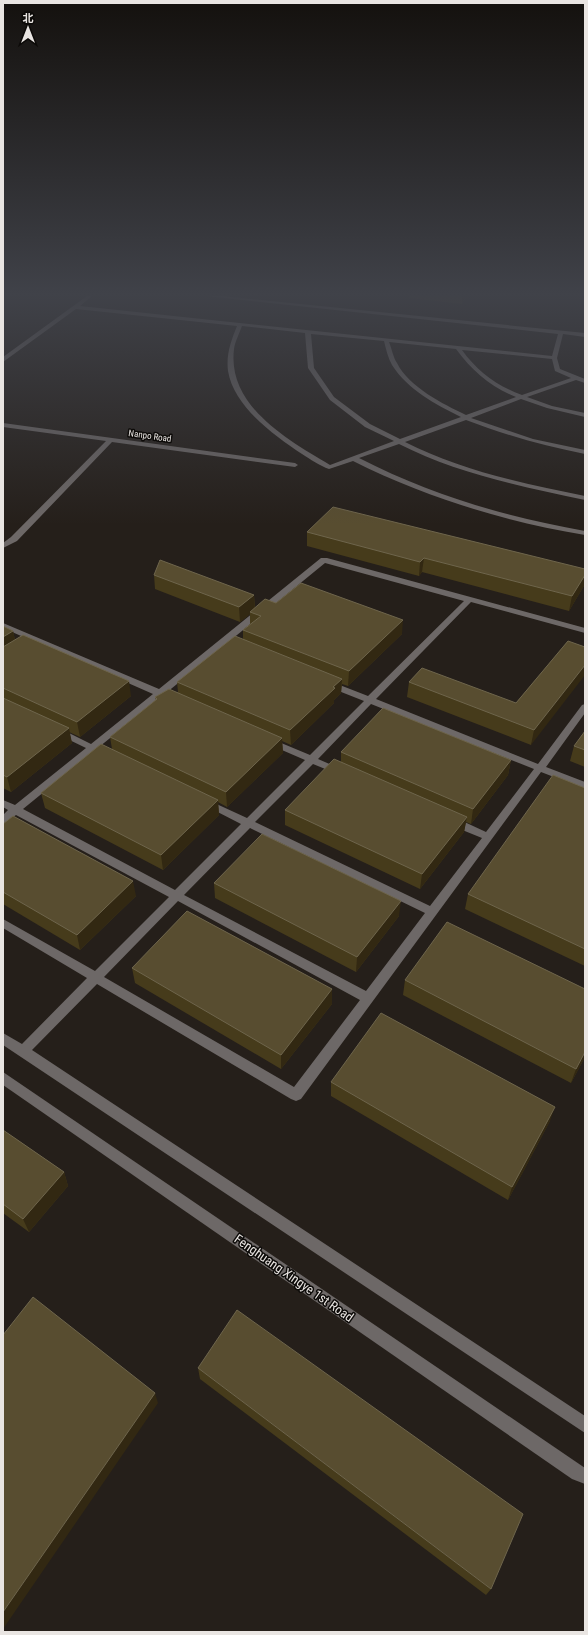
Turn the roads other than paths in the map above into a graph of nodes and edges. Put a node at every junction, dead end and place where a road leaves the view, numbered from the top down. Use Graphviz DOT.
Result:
graph roads {
  1 [pos="231,372"];
  2 [pos="314,372"];
  3 [pos="399,372"];
  4 [pos="477,372"];
  5 [pos="562,372"];
  6 [pos="575,378"];
  7 [pos="585,381"];
  8 [pos="522,397"];
  9 [pos="585,415"];
  10 [pos="466,417"];
  11 [pos="3,425"];
  12 [pos="110,440"];
  13 [pos="398,442"];
  14 [pos="585,452"];
  15 [pos="353,458"];
  16 [pos="295,465"];
  17 [pos="585,498"];
  18 [pos="585,534"];
  19 [pos="3,546"];
  20 [pos="470,599"];
  21 [pos="3,625"];
  22 [pos="585,631"];
  23 [pos="319,680"];
  24 [pos="159,693"];
  25 [pos="174,699"];
  26 [pos="370,700"];
  27 [pos="585,707"];
  28 [pos="51,728"];
  29 [pos="261,737"];
  30 [pos="92,748"];
  31 [pos="106,754"];
  32 [pos="312,760"];
  33 [pos="540,768"];
  34 [pos="347,775"];
  35 [pos="585,786"];
  36 [pos="199,799"];
  37 [pos="3,803"];
  38 [pos="15,810"];
  39 [pos="446,818"];
  40 [pos="3,820"];
  41 [pos="249,823"];
  42 [pos="488,837"];
  43 [pos="176,896"];
  44 [pos="432,912"];
  45 [pos="3,923"];
  46 [pos="96,977"];
  47 [pos="368,998"];
  48 [pos="3,1038"];
  49 [pos="23,1051"];
  50 [pos="3,1078"];
  51 [pos="585,1425"];
  52 [pos="585,1476"];
  1 -- 15 [label="street"];
  2 -- 13 [label="street"];
  3 -- 10 [label="street"];
  4 -- 8 [label="street"];
  5 -- 6 [label="street"];
  6 -- 7 [label="street"];
  6 -- 8 [label="street"];
  8 -- 9 [label="street"];
  8 -- 10 [label="street"];
  10 -- 13 [label="street"];
  10 -- 14 [label="street"];
  11 -- 12 [label="street, Nanpo Road"];
  12 -- 16 [label="street, Nanpo Road"];
  12 -- 19 [label="street"];
  13 -- 15 [label="street"];
  13 -- 17 [label="street"];
  15 -- 18 [label="street"];
  20 -- 22 [label="street"];
  20 -- 24 [label="street"];
  20 -- 26 [label="street"];
  21 -- 24 [label="street"];
  23 -- 26 [label="street"];
  24 -- 25 [label="street"];
  24 -- 30 [label="street"];
  26 -- 32 [label="street"];
  26 -- 33 [label="street"];
  27 -- 33 [label="street"];
  28 -- 30 [label="street"];
  29 -- 32 [label="street"];
  30 -- 31 [label="street"];
  30 -- 38 [label="street"];
  32 -- 34 [label="street"];
  32 -- 41 [label="street"];
  33 -- 35 [label="street"];
  33 -- 42 [label="street"];
  36 -- 41 [label="street"];
  37 -- 38 [label="street"];
  38 -- 40 [label="street"];
  38 -- 43 [label="street"];
  39 -- 42 [label="street"];
  41 -- 43 [label="street"];
  41 -- 44 [label="street"];
  42 -- 44 [label="street"];
  43 -- 46 [label="street"];
  43 -- 47 [label="street"];
  44 -- 47 [label="street"];
  45 -- 46 [label="street"];
  46 -- 47 [label="street"];
  46 -- 49 [label="street"];
  48 -- 49 [label="street"];
  49 -- 51 [label="street"];
  50 -- 52 [label="street, Fenghuang Xingye 1st Road"];
}
